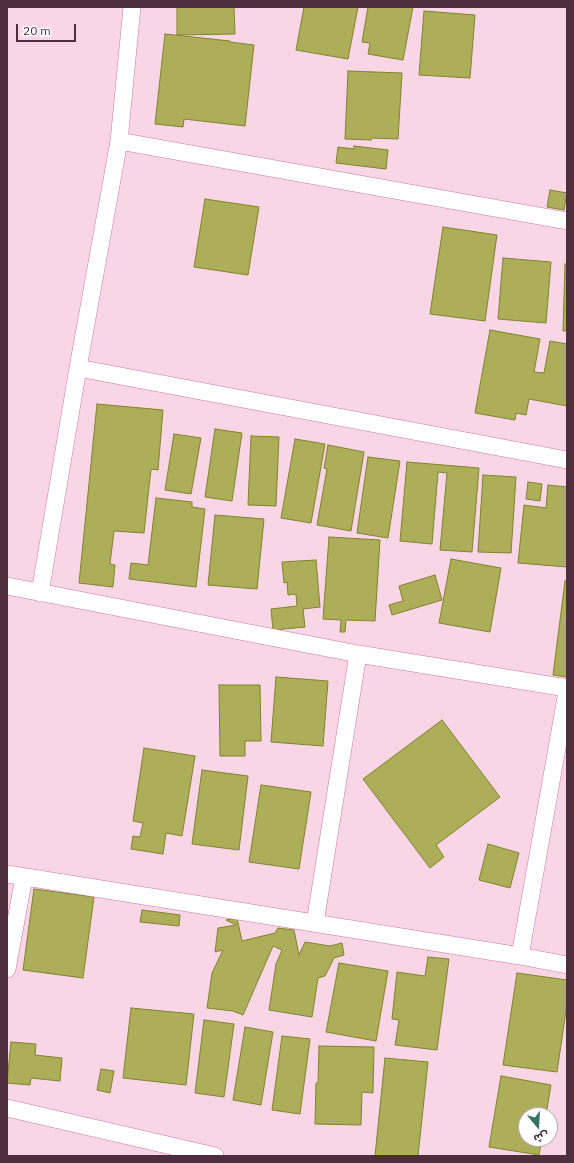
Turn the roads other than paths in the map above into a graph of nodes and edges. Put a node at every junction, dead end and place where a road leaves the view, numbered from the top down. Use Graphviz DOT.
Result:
graph roads {
  1 [pos="132,7"];
  2 [pos="120,142"];
  3 [pos="567,221"];
  4 [pos="78,368"];
  5 [pos="567,460"];
  6 [pos="7,586"];
  7 [pos="40,593"];
  8 [pos="358,654"];
  9 [pos="567,688"];
  10 [pos="567,692"];
  11 [pos="15,876"];
  12 [pos="315,923"];
  13 [pos="520,956"];
  14 [pos="567,965"];
  15 [pos="7,970"];
  16 [pos="7,1108"];
  17 [pos="215,1156"];
  1 -- 2 [label="street"];
  2 -- 3 [label="street"];
  2 -- 4 [label="street"];
  4 -- 5 [label="street"];
  4 -- 7 [label="street"];
  6 -- 7 [label="street"];
  7 -- 8 [label="street"];
  8 -- 9 [label="street"];
  8 -- 12 [label="street"];
  10 -- 13 [label="street"];
  11 -- 12 [label="street"];
  11 -- 15 [label="street"];
  12 -- 13 [label="street"];
  13 -- 14 [label="street"];
  16 -- 17 [label="street"];
}
